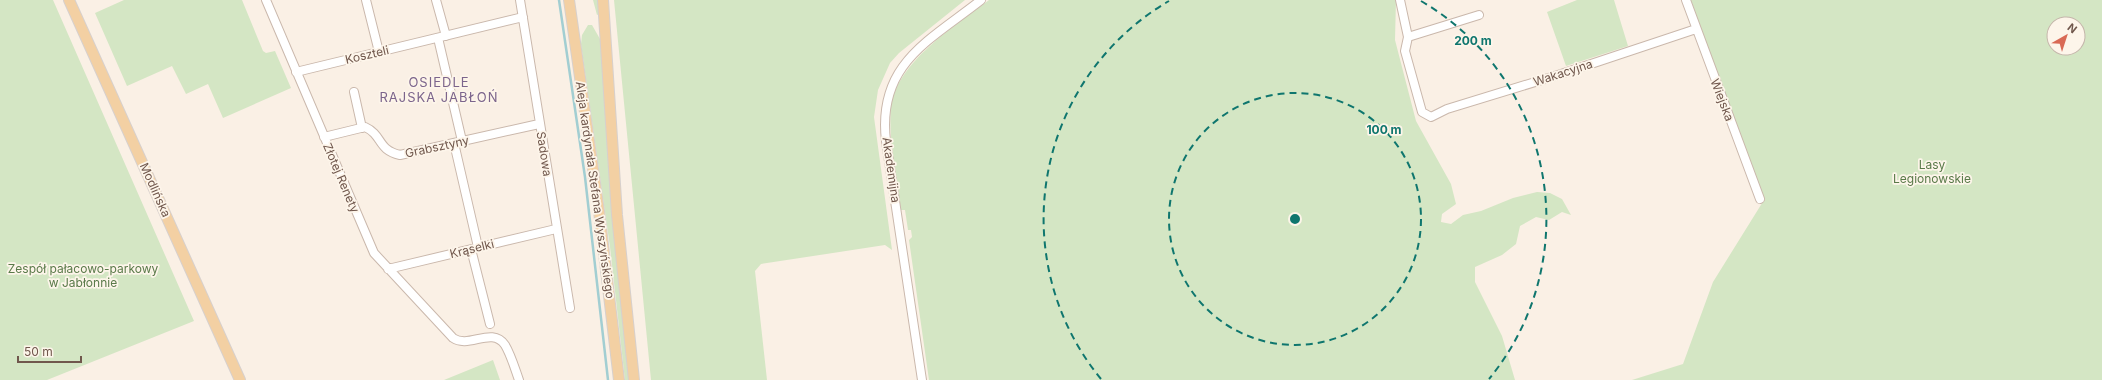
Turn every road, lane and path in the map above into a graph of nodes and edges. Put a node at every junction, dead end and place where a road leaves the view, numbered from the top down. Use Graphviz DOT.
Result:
graph roads {
  1 [pos="69,0"];
  2 [pos="266,0"];
  3 [pos="366,0"];
  4 [pos="436,0"];
  5 [pos="520,0"];
  6 [pos="569,0"];
  7 [pos="603,0"];
  8 [pos="981,0"];
  9 [pos="1400,0"];
  10 [pos="1686,0"];
  11 [pos="1479,15"];
  12 [pos="523,17"];
  13 [pos="1696,29"];
  14 [pos="442,37"];
  15 [pos="1408,37"];
  16 [pos="379,52"];
  17 [pos="296,72"];
  18 [pos="354,92"];
  19 [pos="539,124"];
  20 [pos="362,128"];
  21 [pos="324,137"];
  22 [pos="458,142"];
  23 [pos="1760,199"];
  24 [pos="556,229"];
  25 [pos="475,248"];
  26 [pos="388,269"];
  27 [pos="570,308"];
  28 [pos="490,324"];
  29 [pos="240,380"];
  30 [pos="519,380"];
  31 [pos="618,380"];
  32 [pos="634,380"];
  33 [pos="922,380"];
  1 -- 29 [label="main road, Modlińska"];
  2 -- 17 [label="street, Złotej Renety"];
  3 -- 16 [label="street"];
  4 -- 14 [label="street"];
  5 -- 12 [label="street, Sadowa"];
  6 -- 31 [label="main road, Aleja kardynała Stefana Wyszyńskiego"];
  7 -- 32 [label="main road, Aleja kardynała Stefana Wyszyńskiego"];
  8 -- 33 [label="street, Akademijna"];
  9 -- 15 [label="street"];
  10 -- 13 [label="street, Wiejska"];
  11 -- 15 [label="street"];
  12 -- 14 [label="street, Koszteli"];
  12 -- 19 [label="street, Sadowa"];
  13 -- 15 [label="street, Wakacyjna"];
  13 -- 23 [label="street, Wiejska"];
  14 -- 16 [label="street, Koszteli"];
  14 -- 22 [label="street"];
  16 -- 17 [label="street, Koszteli"];
  17 -- 21 [label="street, Złotej Renety"];
  18 -- 20 [label="street"];
  19 -- 22 [label="street, Grabsztyny"];
  19 -- 24 [label="street, Sadowa"];
  20 -- 21 [label="street"];
  20 -- 22 [label="street, Grabsztyny"];
  21 -- 26 [label="street, Złotej Renety"];
  22 -- 25 [label="street"];
  24 -- 25 [label="street, Krąselki"];
  24 -- 27 [label="street, Sadowa"];
  25 -- 26 [label="street, Krąselki"];
  25 -- 28 [label="street"];
  26 -- 30 [label="street, Złotej Renety"];
}
